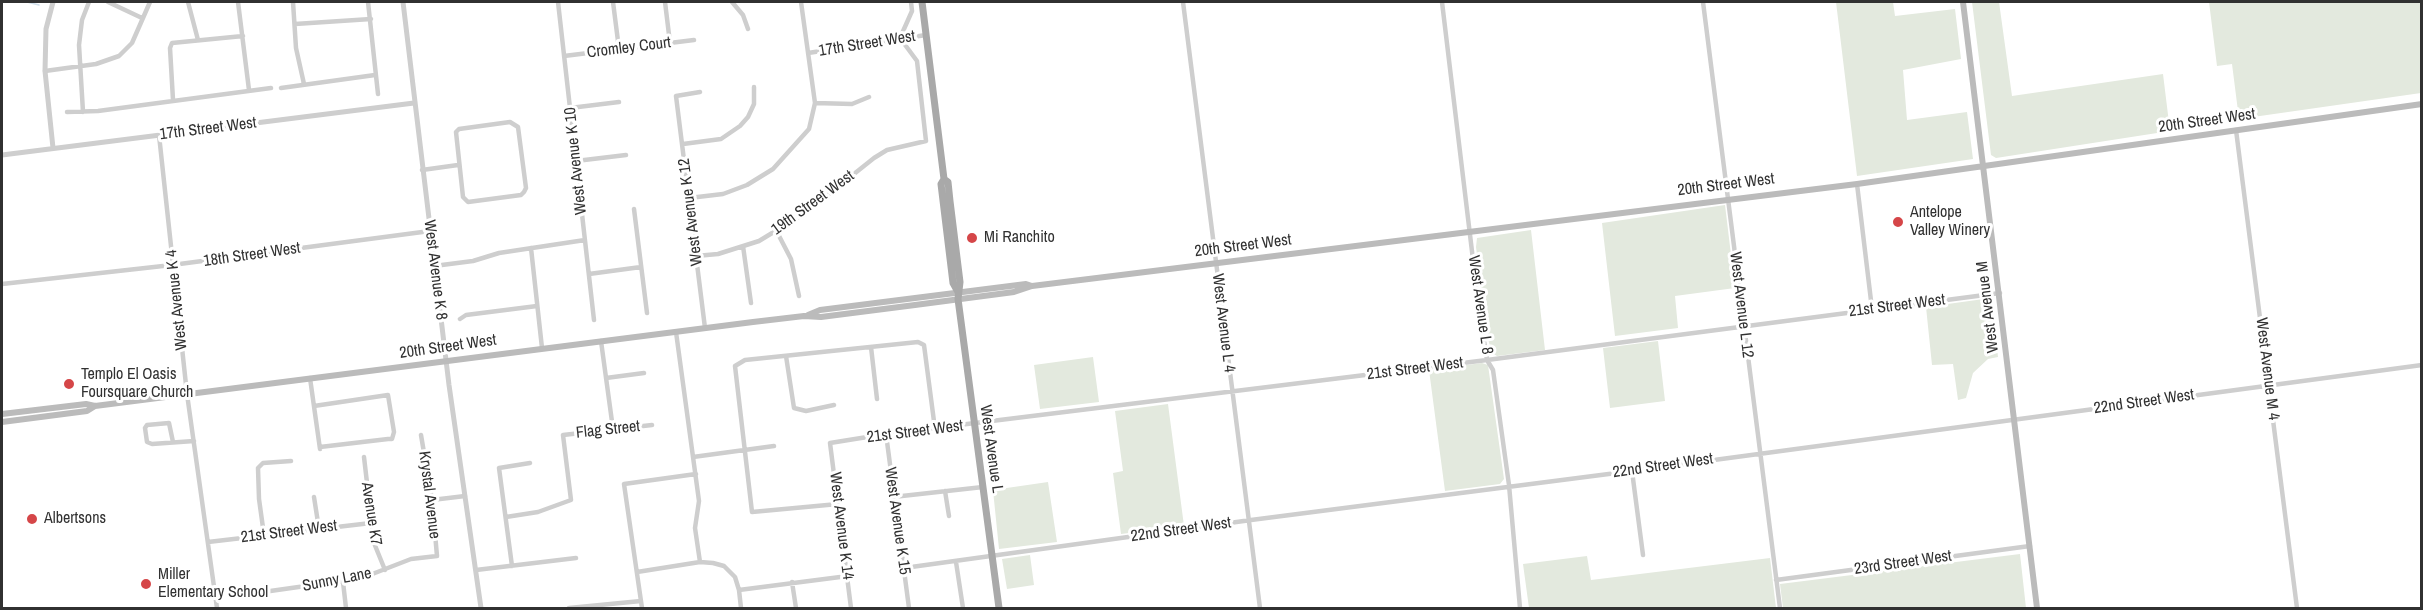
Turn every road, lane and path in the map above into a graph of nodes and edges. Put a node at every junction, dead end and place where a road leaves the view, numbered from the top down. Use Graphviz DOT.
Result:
graph roads {
  1 [pos="53,2"];
  2 [pos="89,2"];
  3 [pos="108,2"];
  4 [pos="150,2"];
  5 [pos="188,2"];
  6 [pos="238,2"];
  7 [pos="293,2"];
  8 [pos="368,2"];
  9 [pos="403,2"];
  10 [pos="558,2"];
  11 [pos="614,2"];
  12 [pos="665,2"];
  13 [pos="732,2"];
  14 [pos="801,2"];
  15 [pos="911,2"];
  16 [pos="922,2"];
  17 [pos="1183,2"];
  18 [pos="1442,2"];
  19 [pos="1703,2"];
  20 [pos="1964,2"];
  21 [pos="142,18"];
  22 [pos="371,19"];
  23 [pos="295,24"];
  24 [pos="748,29"];
  25 [pos="926,35"];
  26 [pos="243,36"];
  27 [pos="900,39"];
  28 [pos="198,40"];
  29 [pos="694,40"];
  30 [pos="670,43"];
  31 [pos="619,49"];
  32 [pos="808,53"];
  33 [pos="564,56"];
  34 [pos="79,67"];
  35 [pos="45,71"];
  36 [pos="375,75"];
  37 [pos="304,84"];
  38 [pos="754,87"];
  39 [pos="271,88"];
  40 [pos="280,88"];
  41 [pos="249,90"];
  42 [pos="700,92"];
  43 [pos="378,94"];
  44 [pos="868,97"];
  45 [pos="173,100"];
  46 [pos="619,102"];
  47 [pos="414,103"];
  48 [pos="815,103"];
  49 [pos="2421,104"];
  50 [pos="570,108"];
  51 [pos="67,112"];
  52 [pos="83,112"];
  53 [pos="2236,130"];
  54 [pos="159,135"];
  55 [pos="683,144"];
  56 [pos="53,148"];
  57 [pos="2,155"];
  58 [pos="626,155"];
  59 [pos="576,161"];
  60 [pos="458,165"];
  61 [pos="1984,166"];
  62 [pos="422,170"];
  63 [pos="1857,183"];
  64 [pos="689,198"];
  65 [pos="1727,199"];
  66 [pos="634,209"];
  67 [pos="430,231"];
  68 [pos="1470,231"];
  69 [pos="777,232"];
  70 [pos="585,240"];
  71 [pos="743,246"];
  72 [pos="531,248"];
  73 [pos="696,256"];
  74 [pos="1215,263"];
  75 [pos="172,265"];
  76 [pos="434,266"];
  77 [pos="641,267"];
  78 [pos="589,274"];
  79 [pos="2,284"];
  80 [pos="2000,293"];
  81 [pos="799,296"];
  82 [pos="958,296"];
  83 [pos="751,303"];
  84 [pos="537,306"];
  85 [pos="1872,309"];
  86 [pos="647,314"];
  87 [pos="460,319"];
  88 [pos="594,320"];
  89 [pos="1743,326"];
  90 [pos="705,328"];
  91 [pos="676,332"];
  92 [pos="601,342"];
  93 [pos="871,347"];
  94 [pos="542,348"];
  95 [pos="786,356"];
  96 [pos="1487,360"];
  97 [pos="446,361"];
  98 [pos="2421,365"];
  99 [pos="644,373"];
  100 [pos="310,378"];
  101 [pos="606,378"];
  102 [pos="2269,386"];
  103 [pos="1232,391"];
  104 [pos="187,394"];
  105 [pos="877,399"];
  106 [pos="93,405"];
  107 [pos="314,405"];
  108 [pos="834,405"];
  109 [pos="47,408"];
  110 [pos="10,412"];
  111 [pos="2,414"];
  112 [pos="18,419"];
  113 [pos="2015,420"];
  114 [pos="2,422"];
  115 [pos="975,424"];
  116 [pos="652,425"];
  117 [pos="613,429"];
  118 [pos="935,429"];
  119 [pos="886,434"];
  120 [pos="421,435"];
  121 [pos="194,441"];
  122 [pos="173,442"];
  123 [pos="830,443"];
  124 [pos="774,446"];
  125 [pos="744,450"];
  126 [pos="1759,453"];
  127 [pos="363,457"];
  128 [pos="693,457"];
  129 [pos="291,461"];
  130 [pos="530,463"];
  131 [pos="1632,471"];
  132 [pos="696,474"];
  133 [pos="1509,485"];
  134 [pos="983,487"];
  135 [pos="945,491"];
  136 [pos="314,496"];
  137 [pos="465,496"];
  138 [pos="893,497"];
  139 [pos="432,500"];
  140 [pos="838,504"];
  141 [pos="949,516"];
  142 [pos="506,517"];
  143 [pos="1251,520"];
  144 [pos="371,523"];
  145 [pos="319,529"];
  146 [pos="264,535"];
  147 [pos="208,542"];
  148 [pos="2030,546"];
  149 [pos="1643,555"];
  150 [pos="437,556"];
  151 [pos="992,557"];
  152 [pos="576,558"];
  153 [pos="700,562"];
  154 [pos="956,562"];
  155 [pos="512,566"];
  156 [pos="904,568"];
  157 [pos="385,570"];
  158 [pos="476,570"];
  159 [pos="638,572"];
  160 [pos="848,576"];
  161 [pos="1776,580"];
  162 [pos="343,582"];
  163 [pos="792,582"];
  164 [pos="739,590"];
  165 [pos="235,596"];
  166 [pos="640,601"];
  167 [pos="588,607"];
  168 [pos="216,609"];
  169 [pos="346,609"];
  170 [pos="481,609"];
  171 [pos="569,609"];
  172 [pos="642,609"];
  173 [pos="741,609"];
  174 [pos="796,609"];
  175 [pos="851,609"];
  176 [pos="909,609"];
  177 [pos="963,609"];
  178 [pos="999,609"];
  179 [pos="1260,609"];
  180 [pos="1520,609"];
  181 [pos="1780,609"];
  182 [pos="2037,609"];
  183 [pos="2297,609"];
  1 -- 35 [label="street"];
  2 -- 34 [label="street"];
  3 -- 21 [label="street"];
  4 -- 21 [label="street"];
  5 -- 28 [label="street"];
  6 -- 26 [label="street"];
  7 -- 23 [label="street"];
  8 -- 22 [label="street"];
  9 -- 47 [label="street, West Avenue K 8"];
  10 -- 33 [label="street, West Avenue K 10"];
  11 -- 31 [label="street"];
  12 -- 30 [label="street"];
  13 -- 24 [label="street"];
  14 -- 32 [label="street"];
  15 -- 27 [label="street"];
  16 -- 25 [label="main road, West Avenue L"];
  17 -- 74 [label="street, West Avenue L 4"];
  18 -- 68 [label="street, West Avenue L 8"];
  19 -- 65 [label="street, West Avenue L 12"];
  20 -- 61 [label="main road, West Avenue M"];
  21 -- 34 [label="street"];
  22 -- 23 [label="street"];
  22 -- 36 [label="street"];
  23 -- 37 [label="street"];
  25 -- 27 [label="street, 17th Street West"];
  25 -- 82 [label="main road, West Avenue L"];
  26 -- 28 [label="street"];
  26 -- 41 [label="street"];
  27 -- 32 [label="street, 17th Street West"];
  27 -- 69 [label="street, 19th Street West"];
  28 -- 45 [label="street"];
  29 -- 30 [label="street, Cromley Court"];
  30 -- 31 [label="street, Cromley Court"];
  31 -- 33 [label="street, Cromley Court"];
  32 -- 48 [label="street"];
  33 -- 50 [label="street, West Avenue K 10"];
  34 -- 35 [label="street"];
  34 -- 52 [label="street"];
  35 -- 56 [label="street"];
  36 -- 37 [label="street"];
  36 -- 43 [label="street"];
  37 -- 40 [label="street"];
  38 -- 55 [label="street"];
  39 -- 41 [label="street"];
  41 -- 45 [label="street"];
  42 -- 55 [label="street, West Avenue K 12"];
  44 -- 48 [label="street"];
  45 -- 52 [label="street"];
  46 -- 50 [label="street"];
  47 -- 54 [label="street, 17th Street West"];
  47 -- 62 [label="street, West Avenue K 8"];
  48 -- 64 [label="street"];
  49 -- 53 [label="main road, 20th Street West"];
  50 -- 59 [label="street, West Avenue K 10"];
  51 -- 52 [label="street"];
  53 -- 61 [label="main road, 20th Street West"];
  53 -- 102 [label="street, West Avenue M 4"];
  54 -- 56 [label="street, 17th Street West"];
  54 -- 75 [label="street, West Avenue K 4"];
  55 -- 64 [label="street, West Avenue K 12"];
  56 -- 57 [label="street, 17th Street West"];
  58 -- 59 [label="street"];
  59 -- 70 [label="street, West Avenue K 10"];
  60 -- 60 [label="street"];
  60 -- 62 [label="street"];
  61 -- 63 [label="main road, 20th Street West"];
  61 -- 80 [label="main road, West Avenue M"];
  62 -- 67 [label="street, West Avenue K 8"];
  63 -- 65 [label="main road, 20th Street West"];
  63 -- 85 [label="street"];
  64 -- 73 [label="street, West Avenue K 12"];
  65 -- 68 [label="main road, 20th Street West"];
  65 -- 89 [label="street, West Avenue L 12"];
  66 -- 77 [label="street"];
  67 -- 75 [label="street, 18th Street West"];
  67 -- 76 [label="street, West Avenue K 8"];
  68 -- 74 [label="main road, 20th Street West"];
  68 -- 96 [label="street, West Avenue L 8"];
  69 -- 71 [label="street, 19th Street West"];
  69 -- 81 [label="street"];
  70 -- 72 [label="street"];
  70 -- 78 [label="street, West Avenue K 10"];
  71 -- 73 [label="street, 19th Street West"];
  71 -- 83 [label="street"];
  72 -- 76 [label="street"];
  72 -- 84 [label="street"];
  73 -- 90 [label="street, West Avenue K 12"];
  74 -- 82 [label="main road, 20th Street West"];
  74 -- 103 [label="street, West Avenue L 4"];
  75 -- 79 [label="street, 18th Street West"];
  75 -- 104 [label="street, West Avenue K 4"];
  76 -- 97 [label="street, West Avenue K 8"];
  77 -- 78 [label="street"];
  77 -- 86 [label="street"];
  78 -- 88 [label="street, West Avenue K 10"];
  80 -- 85 [label="street, 21st Street West"];
  80 -- 113 [label="main road, West Avenue M"];
  82 -- 90 [label="main road, 20th Street West"];
  82 -- 115 [label="main road, West Avenue L"];
  84 -- 87 [label="street"];
  84 -- 94 [label="street"];
  85 -- 89 [label="street, 21st Street West"];
  89 -- 96 [label="street, 21st Street West"];
  89 -- 126 [label="street, West Avenue L 12"];
  90 -- 91 [label="main road, 20th Street West"];
  91 -- 92 [label="main road, 20th Street West"];
  91 -- 128 [label="street"];
  92 -- 94 [label="main road, 20th Street West"];
  92 -- 101 [label="street"];
  93 -- 95 [label="street"];
  93 -- 105 [label="street"];
  93 -- 118 [label="street"];
  94 -- 97 [label="main road, 20th Street West"];
  95 -- 108 [label="street"];
  95 -- 125 [label="street"];
  96 -- 103 [label="street, 21st Street West"];
  96 -- 133 [label="street, West Avenue L 8"];
  97 -- 100 [label="main road, 20th Street West"];
  97 -- 137 [label="street, West Avenue K 8"];
  98 -- 102 [label="street, 22nd Street West"];
  99 -- 101 [label="street"];
  100 -- 104 [label="main road, 20th Street West"];
  100 -- 107 [label="street"];
  101 -- 117 [label="street"];
  102 -- 113 [label="street, 22nd Street West"];
  102 -- 183 [label="street, West Avenue M 4"];
  103 -- 115 [label="street, 21st Street West"];
  103 -- 143 [label="street, West Avenue L 4"];
  104 -- 106 [label="main road, 20th Street West"];
  104 -- 121 [label="street, West Avenue K 4"];
  106 -- 109 [label="main road, 20th Street West"];
  106 -- 112 [label="main road, 20th Street West"];
  107 -- 107 [label="street"];
  109 -- 110 [label="main road, 20th Street West"];
  109 -- 112 [label="main road"];
  110 -- 111 [label="main road, 20th Street West"];
  110 -- 112 [label="main road"];
  112 -- 114 [label="main road, 20th Street West"];
  113 -- 126 [label="street, 22nd Street West"];
  113 -- 148 [label="main road, West Avenue M"];
  115 -- 118 [label="street, 21st Street West"];
  115 -- 134 [label="main road, West Avenue L"];
  116 -- 117 [label="street, Flag Street"];
  117 -- 142 [label="street, Flag Street"];
  118 -- 119 [label="street, 21st Street West"];
  119 -- 123 [label="street, 21st Street West"];
  119 -- 138 [label="street, West Avenue K 15"];
  120 -- 139 [label="street, Krystal Avenue"];
  121 -- 122 [label="street"];
  121 -- 147 [label="street, West Avenue K 4"];
  122 -- 122 [label="street"];
  123 -- 140 [label="street, West Avenue K 14"];
  124 -- 125 [label="street"];
  125 -- 128 [label="street"];
  125 -- 140 [label="street"];
  126 -- 131 [label="street, 22nd Street West"];
  126 -- 161 [label="street, West Avenue L 12"];
  127 -- 144 [label="street, Avenue K7"];
  128 -- 132 [label="street"];
  129 -- 146 [label="street"];
  130 -- 142 [label="street"];
  131 -- 133 [label="street, 22nd Street West"];
  131 -- 149 [label="street"];
  132 -- 153 [label="street"];
  132 -- 159 [label="street"];
  133 -- 143 [label="street, 22nd Street West"];
  133 -- 180 [label="street, West Avenue L 8"];
  134 -- 135 [label="street"];
  134 -- 151 [label="main road, West Avenue L"];
  135 -- 138 [label="street"];
  135 -- 141 [label="street"];
  136 -- 145 [label="street"];
  137 -- 139 [label="street"];
  137 -- 158 [label="street, West Avenue K 8"];
  138 -- 156 [label="street, West Avenue K 15"];
  139 -- 150 [label="street, Krystal Avenue"];
  140 -- 160 [label="street, West Avenue K 14"];
  142 -- 155 [label="street"];
  143 -- 151 [label="street, 22nd Street West"];
  143 -- 179 [label="street, West Avenue L 4"];
  144 -- 145 [label="street, 21st Street West"];
  144 -- 157 [label="street, Avenue K7"];
  145 -- 146 [label="street, 21st Street West"];
  146 -- 147 [label="street, 21st Street West"];
  147 -- 168 [label="street, West Avenue K 4"];
  148 -- 161 [label="street, 23rd Street West"];
  148 -- 182 [label="main road, West Avenue M"];
  150 -- 157 [label="street, Sunny Lane"];
  151 -- 154 [label="street, 22nd Street West"];
  151 -- 178 [label="main road, West Avenue L"];
  152 -- 155 [label="street"];
  153 -- 159 [label="street"];
  153 -- 164 [label="street"];
  154 -- 156 [label="street, 22nd Street West"];
  154 -- 177 [label="street"];
  155 -- 158 [label="street"];
  156 -- 176 [label="street, West Avenue K 15"];
  157 -- 162 [label="street, Sunny Lane"];
  158 -- 170 [label="street, West Avenue K 8"];
  159 -- 166 [label="street"];
  160 -- 163 [label="street"];
  160 -- 175 [label="street, West Avenue K 14"];
  161 -- 181 [label="street, West Avenue L 12"];
  162 -- 165 [label="street, Sunny Lane"];
  162 -- 169 [label="street"];
  163 -- 164 [label="street"];
  163 -- 174 [label="street"];
  164 -- 173 [label="street"];
  166 -- 167 [label="street"];
  166 -- 172 [label="street"];
  167 -- 171 [label="street"];
}
